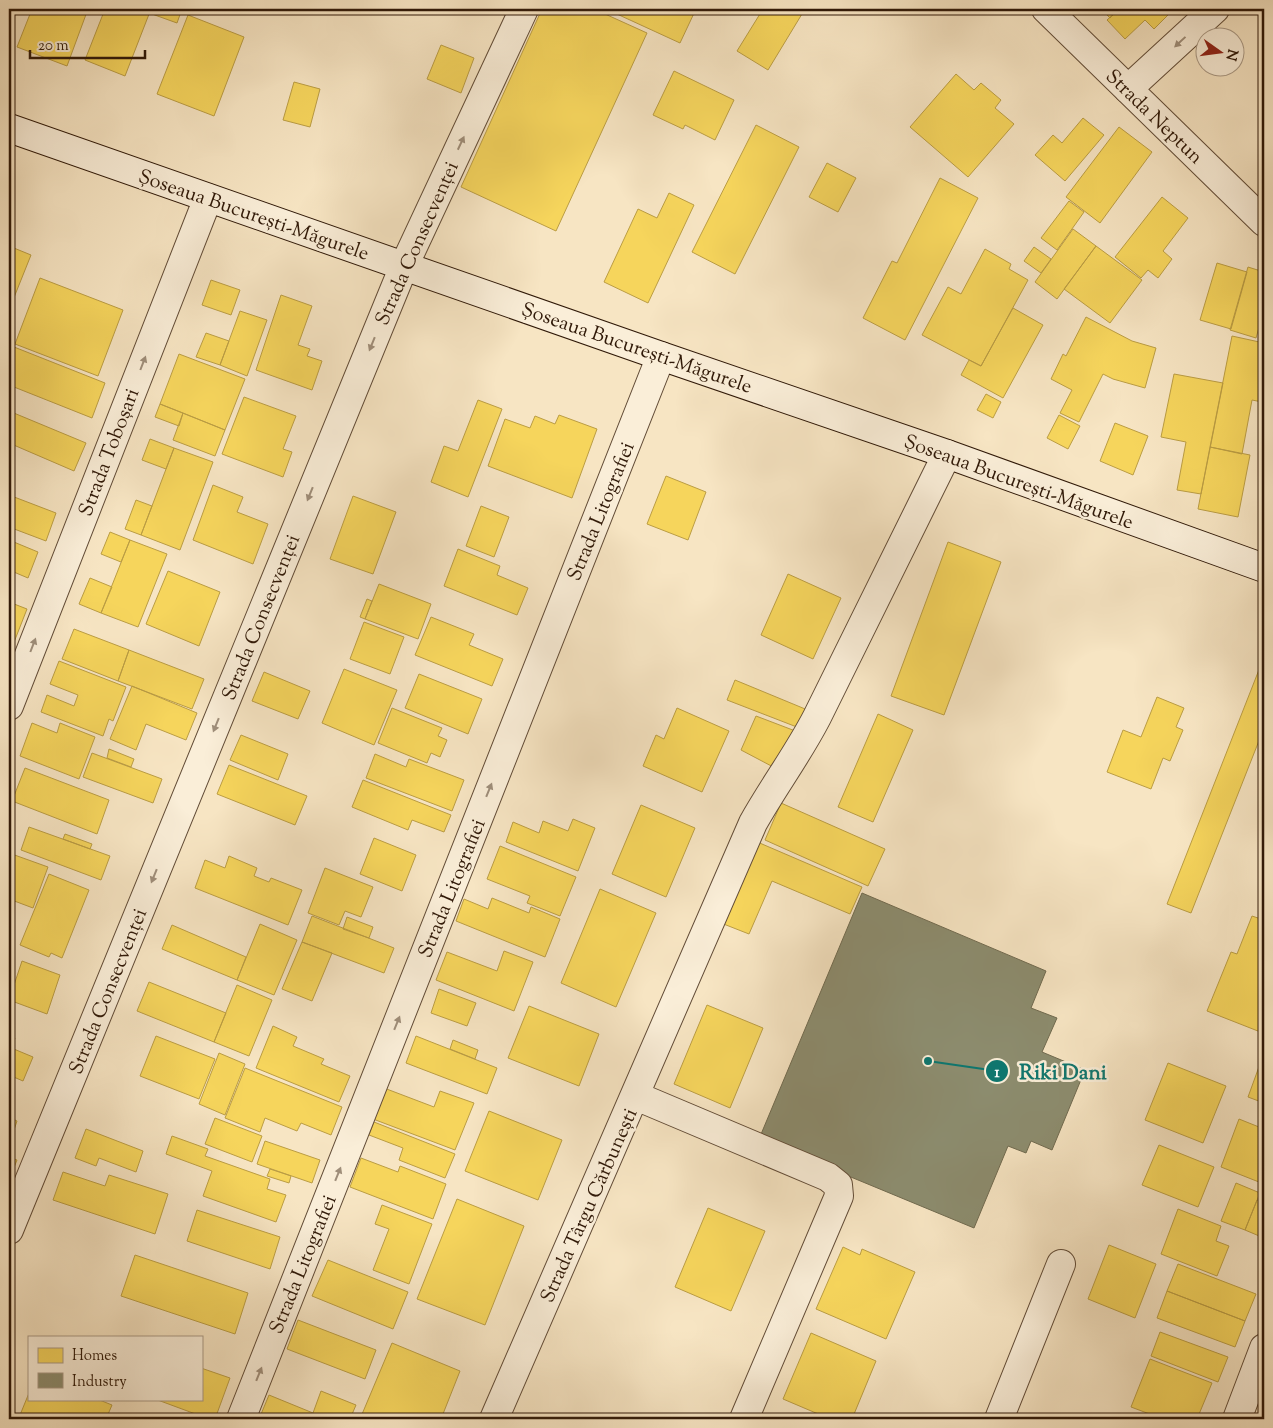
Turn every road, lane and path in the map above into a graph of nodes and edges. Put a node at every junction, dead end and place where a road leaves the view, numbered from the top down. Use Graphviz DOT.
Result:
graph roads {
  1 [pos="524,9"];
  2 [pos="1046,9"];
  3 [pos="1215,9"];
  4 [pos="1128,89"];
  5 [pos="9,128"];
  6 [pos="208,198"];
  7 [pos="1264,222"];
  8 [pos="404,266"];
  9 [pos="661,356"];
  10 [pos="946,454"];
  11 [pos="1264,568"];
  12 [pos="9,706"];
  13 [pos="636,1096"];
  14 [pos="9,1230"];
  15 [pos="1061,1264"];
  16 [pos="1264,1348"];
  17 [pos="241,1419"];
  18 [pos="494,1419"];
  19 [pos="744,1419"];
  20 [pos="1000,1419"];
  21 [pos="1237,1419"];
  8 -- 1 [label="street, Strada Consecvenței, one-way"];
  2 -- 4 [label="street, Strada Neptun"];
  3 -- 4 [label="street, one-way"];
  4 -- 7 [label="street, Strada Neptun"];
  5 -- 6 [label="street, Șoseaua București-Măgurele"];
  6 -- 8 [label="street, Șoseaua București-Măgurele"];
  12 -- 6 [label="street, Strada Toboșari, one-way"];
  8 -- 9 [label="street, Șoseaua București-Măgurele"];
  8 -- 14 [label="street, Strada Consecvenței, one-way"];
  9 -- 10 [label="street, Șoseaua București-Măgurele"];
  17 -- 9 [label="street, Strada Litografiei, one-way"];
  10 -- 11 [label="street, Șoseaua București-Măgurele"];
  10 -- 13 [label="street"];
  13 -- 18 [label="street, Strada Târgu Cărbunești"];
  13 -- 19 [label="street, Strada Târgu Cărbunești"];
  15 -- 20 [label="street"];
  16 -- 21 [label="street"];
}
